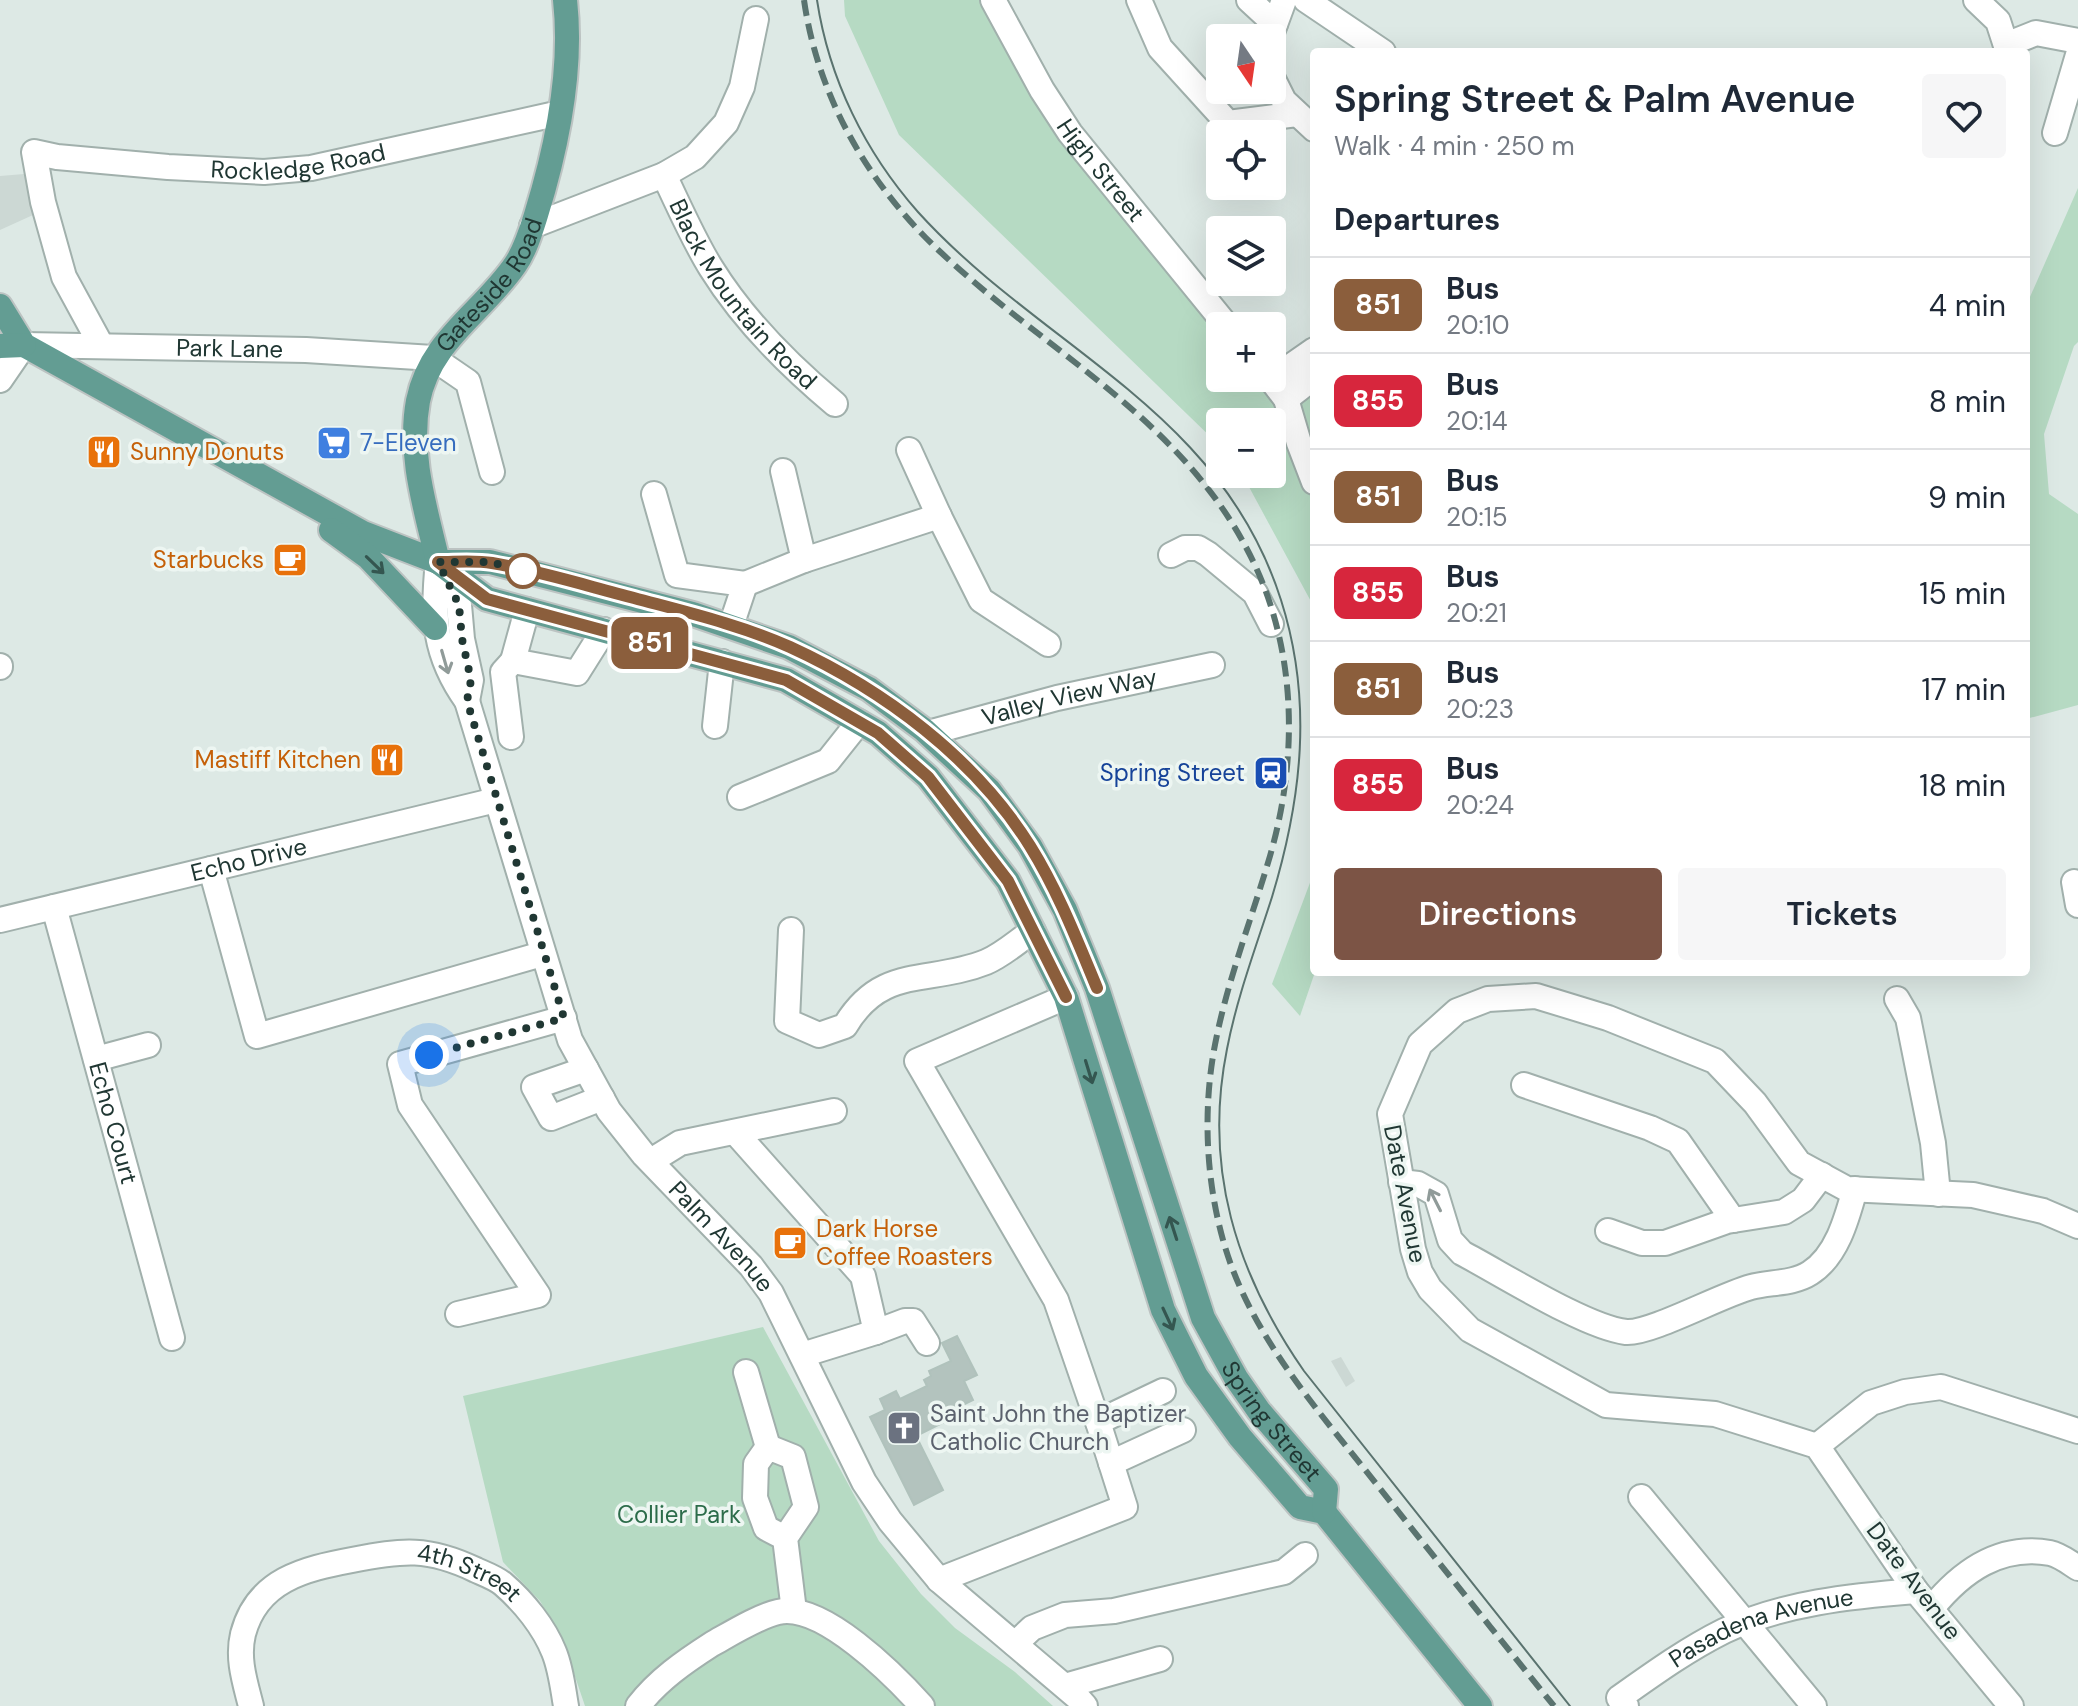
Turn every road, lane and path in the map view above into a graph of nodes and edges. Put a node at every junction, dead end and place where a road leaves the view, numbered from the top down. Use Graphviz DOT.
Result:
graph roads {
  1 [pos="565,0"];
  2 [pos="993,0"];
  3 [pos="1139,0"];
  4 [pos="1249,0"];
  5 [pos="1284,0"];
  6 [pos="1306,0"];
  7 [pos="1976,0"];
  8 [pos="756,19"];
  9 [pos="1268,24"];
  10 [pos="1275,24"];
  11 [pos="2078,41"];
  12 [pos="1377,48"];
  13 [pos="2007,48"];
  14 [pos="2009,48"];
  15 [pos="2078,55"];
  16 [pos="1286,103"];
  17 [pos="560,113"];
  18 [pos="1306,122"];
  19 [pos="2055,133"];
  20 [pos="664,175"];
  21 [pos="532,226"];
  22 [pos="0,306"];
  23 [pos="1216,312"];
  24 [pos="101,345"];
  25 [pos="12,346"];
  26 [pos="1310,354"];
  27 [pos="433,358"];
  28 [pos="1286,377"];
  29 [pos="1310,378"];
  30 [pos="0,380"];
  31 [pos="1286,384"];
  32 [pos="1278,392"];
  33 [pos="835,404"];
  34 [pos="909,450"];
  35 [pos="783,471"];
  36 [pos="492,472"];
  37 [pos="1310,472"];
  38 [pos="654,494"];
  39 [pos="320,511"];
  40 [pos="939,516"];
  41 [pos="1171,555"];
  42 [pos="804,560"];
  43 [pos="438,562"];
  44 [pos="745,584"];
  45 [pos="527,610"];
  46 [pos="1271,624"];
  47 [pos="731,626"];
  48 [pos="435,628"];
  49 [pos="604,630"];
  50 [pos="1048,644"];
  51 [pos="719,661"];
  52 [pos="1212,665"];
  53 [pos="508,666"];
  54 [pos="469,690"];
  55 [pos="859,722"];
  56 [pos="715,726"];
  57 [pos="928,733"];
  58 [pos="511,737"];
  59 [pos="740,797"];
  60 [pos="496,800"];
  61 [pos="211,869"];
  62 [pos="54,907"];
  63 [pos="0,920"];
  64 [pos="791,930"];
  65 [pos="1033,931"];
  66 [pos="542,954"];
  67 [pos="1066,997"];
  68 [pos="1897,999"];
  69 [pos="564,1018"];
  70 [pos="148,1045"];
  71 [pos="96,1059"];
  72 [pos="586,1069"];
  73 [pos="1524,1085"];
  74 [pos="602,1098"];
  75 [pos="834,1111"];
  76 [pos="735,1132"];
  77 [pos="651,1161"];
  78 [pos="1822,1175"];
  79 [pos="1401,1182"];
  80 [pos="1855,1189"];
  81 [pos="1938,1194"];
  82 [pos="1733,1220"];
  83 [pos="2078,1226"];
  84 [pos="1608,1231"];
  85 [pos="458,1314"];
  86 [pos="876,1332"];
  87 [pos="172,1338"];
  88 [pos="927,1343"];
  89 [pos="802,1355"];
  90 [pos="746,1372"];
  91 [pos="1163,1391"];
  92 [pos="1098,1422"];
  93 [pos="1183,1430"];
  94 [pos="2078,1431"];
  95 [pos="1817,1446"];
  96 [pos="768,1447"];
  97 [pos="1111,1463"];
  98 [pos="1641,1497"];
  99 [pos="1324,1512"];
  100 [pos="785,1538"];
  101 [pos="1305,1555"];
  102 [pos="2078,1568"];
  103 [pos="939,1580"];
  104 [pos="1924,1599"];
  105 [pos="794,1611"];
  106 [pos="1745,1624"];
  107 [pos="1015,1644"];
  108 [pos="1160,1659"];
  109 [pos="1065,1686"];
  110 [pos="1623,1702"];
  111 [pos="251,1706"];
  112 [pos="566,1706"];
  113 [pos="638,1706"];
  114 [pos="922,1706"];
  115 [pos="1085,1706"];
  116 [pos="1480,1706"];
  117 [pos="1814,1706"];
  118 [pos="2011,1706"];
  1 -- 17 [label="main road, Gateside Road"];
  2 -- 23 [label="street, High Street"];
  3 -- 18 [label="street"];
  4 -- 9 [label="street"];
  5 -- 10 [label="street"];
  6 -- 12 [label="street"];
  7 -- 13 [label="street"];
  8 -- 20 [label="street"];
  11 -- 14 [label="street"];
  15 -- 19 [label="street"];
  16 -- 18 [label="street"];
  17 -- 21 [label="main road, Gateside Road"];
  17 -- 24 [label="street, Rockledge Road"];
  20 -- 21 [label="street"];
  20 -- 33 [label="street, Black Mountain Road"];
  21 -- 27 [label="main road, Gateside Road"];
  22 -- 25 [label="main road, Spring Street"];
  24 -- 25 [label="street, Park Lane"];
  24 -- 27 [label="street, Park Lane"];
  25 -- 30 [label="street"];
  25 -- 39 [label="main road, Spring Street"];
  26 -- 28 [label="street"];
  27 -- 36 [label="street"];
  27 -- 43 [label="main road, Gateside Road"];
  29 -- 31 [label="street"];
  32 -- 37 [label="street"];
  34 -- 40 [label="street"];
  35 -- 42 [label="street"];
  38 -- 44 [label="street"];
  39 -- 43 [label="main road, Spring Street"];
  39 -- 48 [label="main road, one-way"];
  40 -- 42 [label="street"];
  40 -- 50 [label="street"];
  41 -- 46 [label="street"];
  42 -- 44 [label="street"];
  43 -- 45 [label="main road, Spring Street"];
  43 -- 47 [label="main road, Spring Street"];
  43 -- 48 [label="street, Palm Avenue"];
  43 -- 54 [label="street, Palm Avenue"];
  44 -- 47 [label="street"];
  45 -- 49 [label="main road, Spring Street"];
  45 -- 53 [label="street"];
  47 -- 51 [label="main road"];
  47 -- 57 [label="main road, Spring Street"];
  48 -- 54 [label="street, Palm Avenue, one-way"];
  49 -- 51 [label="main road, Spring Street"];
  49 -- 53 [label="street"];
  51 -- 55 [label="main road, Spring Street"];
  51 -- 56 [label="street"];
  52 -- 57 [label="street, Valley View Way"];
  53 -- 54 [label="street"];
  53 -- 58 [label="street"];
  54 -- 60 [label="street, Palm Avenue"];
  55 -- 59 [label="street"];
  55 -- 65 [label="main road, Spring Street"];
  99 -- 57 [label="main road, Spring Street, one-way"];
  60 -- 61 [label="street, Echo Drive"];
  60 -- 66 [label="street, Palm Avenue"];
  61 -- 62 [label="street, Echo Drive"];
  61 -- 66 [label="street"];
  62 -- 63 [label="street, Echo Drive"];
  62 -- 71 [label="street, Echo Court"];
  64 -- 65 [label="street"];
  65 -- 67 [label="main road, Spring Street"];
  66 -- 69 [label="street, Palm Avenue"];
  67 -- 92 [label="street"];
  67 -- 99 [label="main road, Spring Street, one-way"];
  68 -- 81 [label="street"];
  69 -- 72 [label="street, Palm Avenue"];
  69 -- 85 [label="street"];
  70 -- 71 [label="street"];
  71 -- 87 [label="street, Echo Court"];
  72 -- 74 [label="street, Palm Avenue"];
  72 -- 74 [label="street"];
  73 -- 82 [label="street"];
  74 -- 77 [label="street, Palm Avenue"];
  75 -- 76 [label="street"];
  76 -- 77 [label="street"];
  76 -- 86 [label="street"];
  77 -- 89 [label="street, Palm Avenue"];
  78 -- 79 [label="street, Date Avenue"];
  78 -- 80 [label="street, Date Avenue"];
  78 -- 82 [label="street"];
  80 -- 79 [label="street, one-way"];
  79 -- 95 [label="street, Date Avenue"];
  80 -- 81 [label="street, Date Avenue"];
  81 -- 83 [label="street, Date Avenue"];
  82 -- 84 [label="street"];
  86 -- 88 [label="street"];
  86 -- 89 [label="street"];
  89 -- 103 [label="street, Palm Avenue"];
  90 -- 96 [label="street"];
  91 -- 92 [label="street"];
  92 -- 97 [label="street"];
  93 -- 97 [label="street"];
  94 -- 95 [label="street"];
  95 -- 104 [label="street, Date Avenue"];
  96 -- 100 [label="street"];
  96 -- 100 [label="street"];
  97 -- 103 [label="street"];
  98 -- 106 [label="street"];
  99 -- 116 [label="main road, Spring Street"];
  100 -- 105 [label="street"];
  101 -- 107 [label="street"];
  102 -- 104 [label="street"];
  103 -- 107 [label="street, Palm Avenue"];
  104 -- 106 [label="street, Pasadena Avenue"];
  104 -- 118 [label="street, Date Avenue"];
  105 -- 113 [label="street"];
  105 -- 114 [label="street"];
  106 -- 110 [label="street, Pasadena Avenue"];
  106 -- 117 [label="street"];
  107 -- 109 [label="street, Palm Avenue"];
  108 -- 109 [label="street"];
  109 -- 115 [label="street, Palm Avenue"];
  111 -- 112 [label="street, 4th Street"];
}
